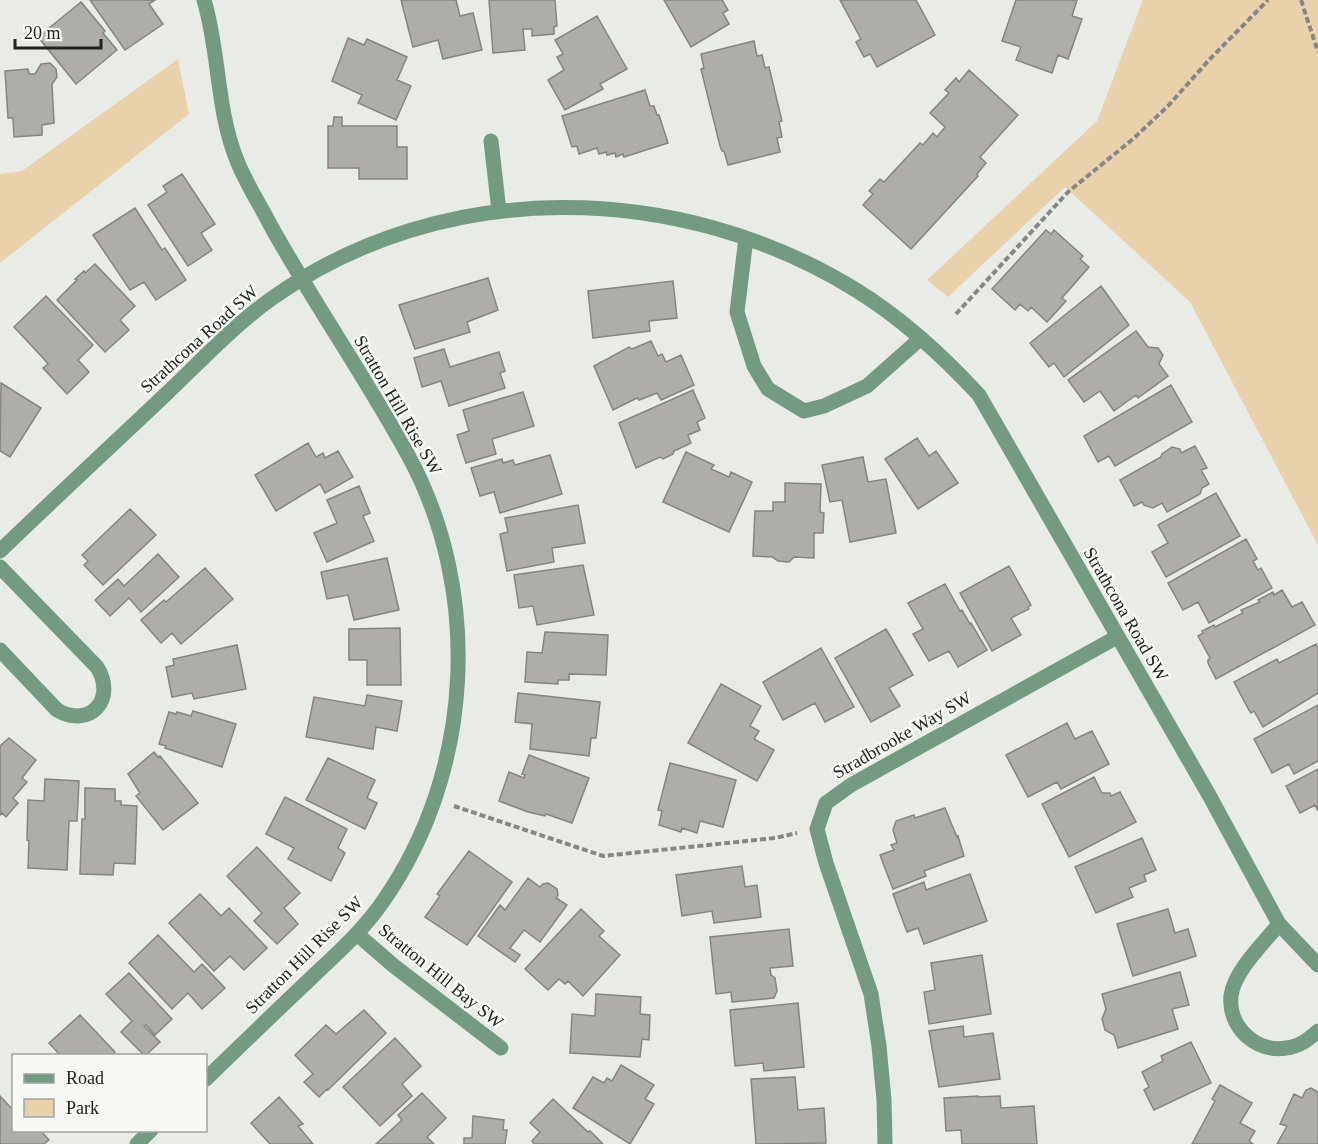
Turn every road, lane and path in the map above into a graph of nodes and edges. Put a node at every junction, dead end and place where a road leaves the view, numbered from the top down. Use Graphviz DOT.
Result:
graph roads {
  1 [pos="204,0"];
  2 [pos="1268,0"];
  3 [pos="1301,0"];
  4 [pos="1318,52"];
  5 [pos="491,141"];
  6 [pos="499,211"];
  7 [pos="746,238"];
  8 [pos="301,280"];
  9 [pos="956,314"];
  10 [pos="921,338"];
  11 [pos="0,551"];
  12 [pos="0,567"];
  13 [pos="1117,637"];
  14 [pos="0,650"];
  15 [pos="435,800"];
  16 [pos="817,829"];
  17 [pos="1279,924"];
  18 [pos="357,934"];
  19 [pos="1318,965"];
  20 [pos="1318,1031"];
  21 [pos="501,1048"];
  22 [pos="207,1078"];
  23 [pos="150,1132"];
  24 [pos="137,1144"];
  25 [pos="885,1144"];
  1 -- 8 [label="street, Stratton Hill Rise SW"];
  2 -- 9 [label="path"];
  3 -- 4 [label="path"];
  5 -- 6 [label="street"];
  6 -- 7 [label="street, Strathcona Road SW"];
  6 -- 8 [label="street, Strathcona Road SW"];
  7 -- 10 [label="street, Strathcona Road SW"];
  7 -- 10 [label="street"];
  8 -- 11 [label="street, Strathcona Road SW"];
  8 -- 15 [label="street, Stratton Hill Rise SW"];
  10 -- 13 [label="street, Strathcona Road SW"];
  12 -- 14 [label="street"];
  13 -- 16 [label="street, Stradbrooke Way SW"];
  13 -- 17 [label="street, Strathcona Road SW"];
  15 -- 16 [label="path"];
  15 -- 18 [label="street, Stratton Hill Rise SW"];
  16 -- 25 [label="street"];
  17 -- 19 [label="street, Strathcona Road SW"];
  17 -- 20 [label="street"];
  18 -- 21 [label="street, Stratton Hill Bay SW"];
  18 -- 22 [label="street, Stratton Hill Rise SW"];
  23 -- 24 [label="street"];
}
